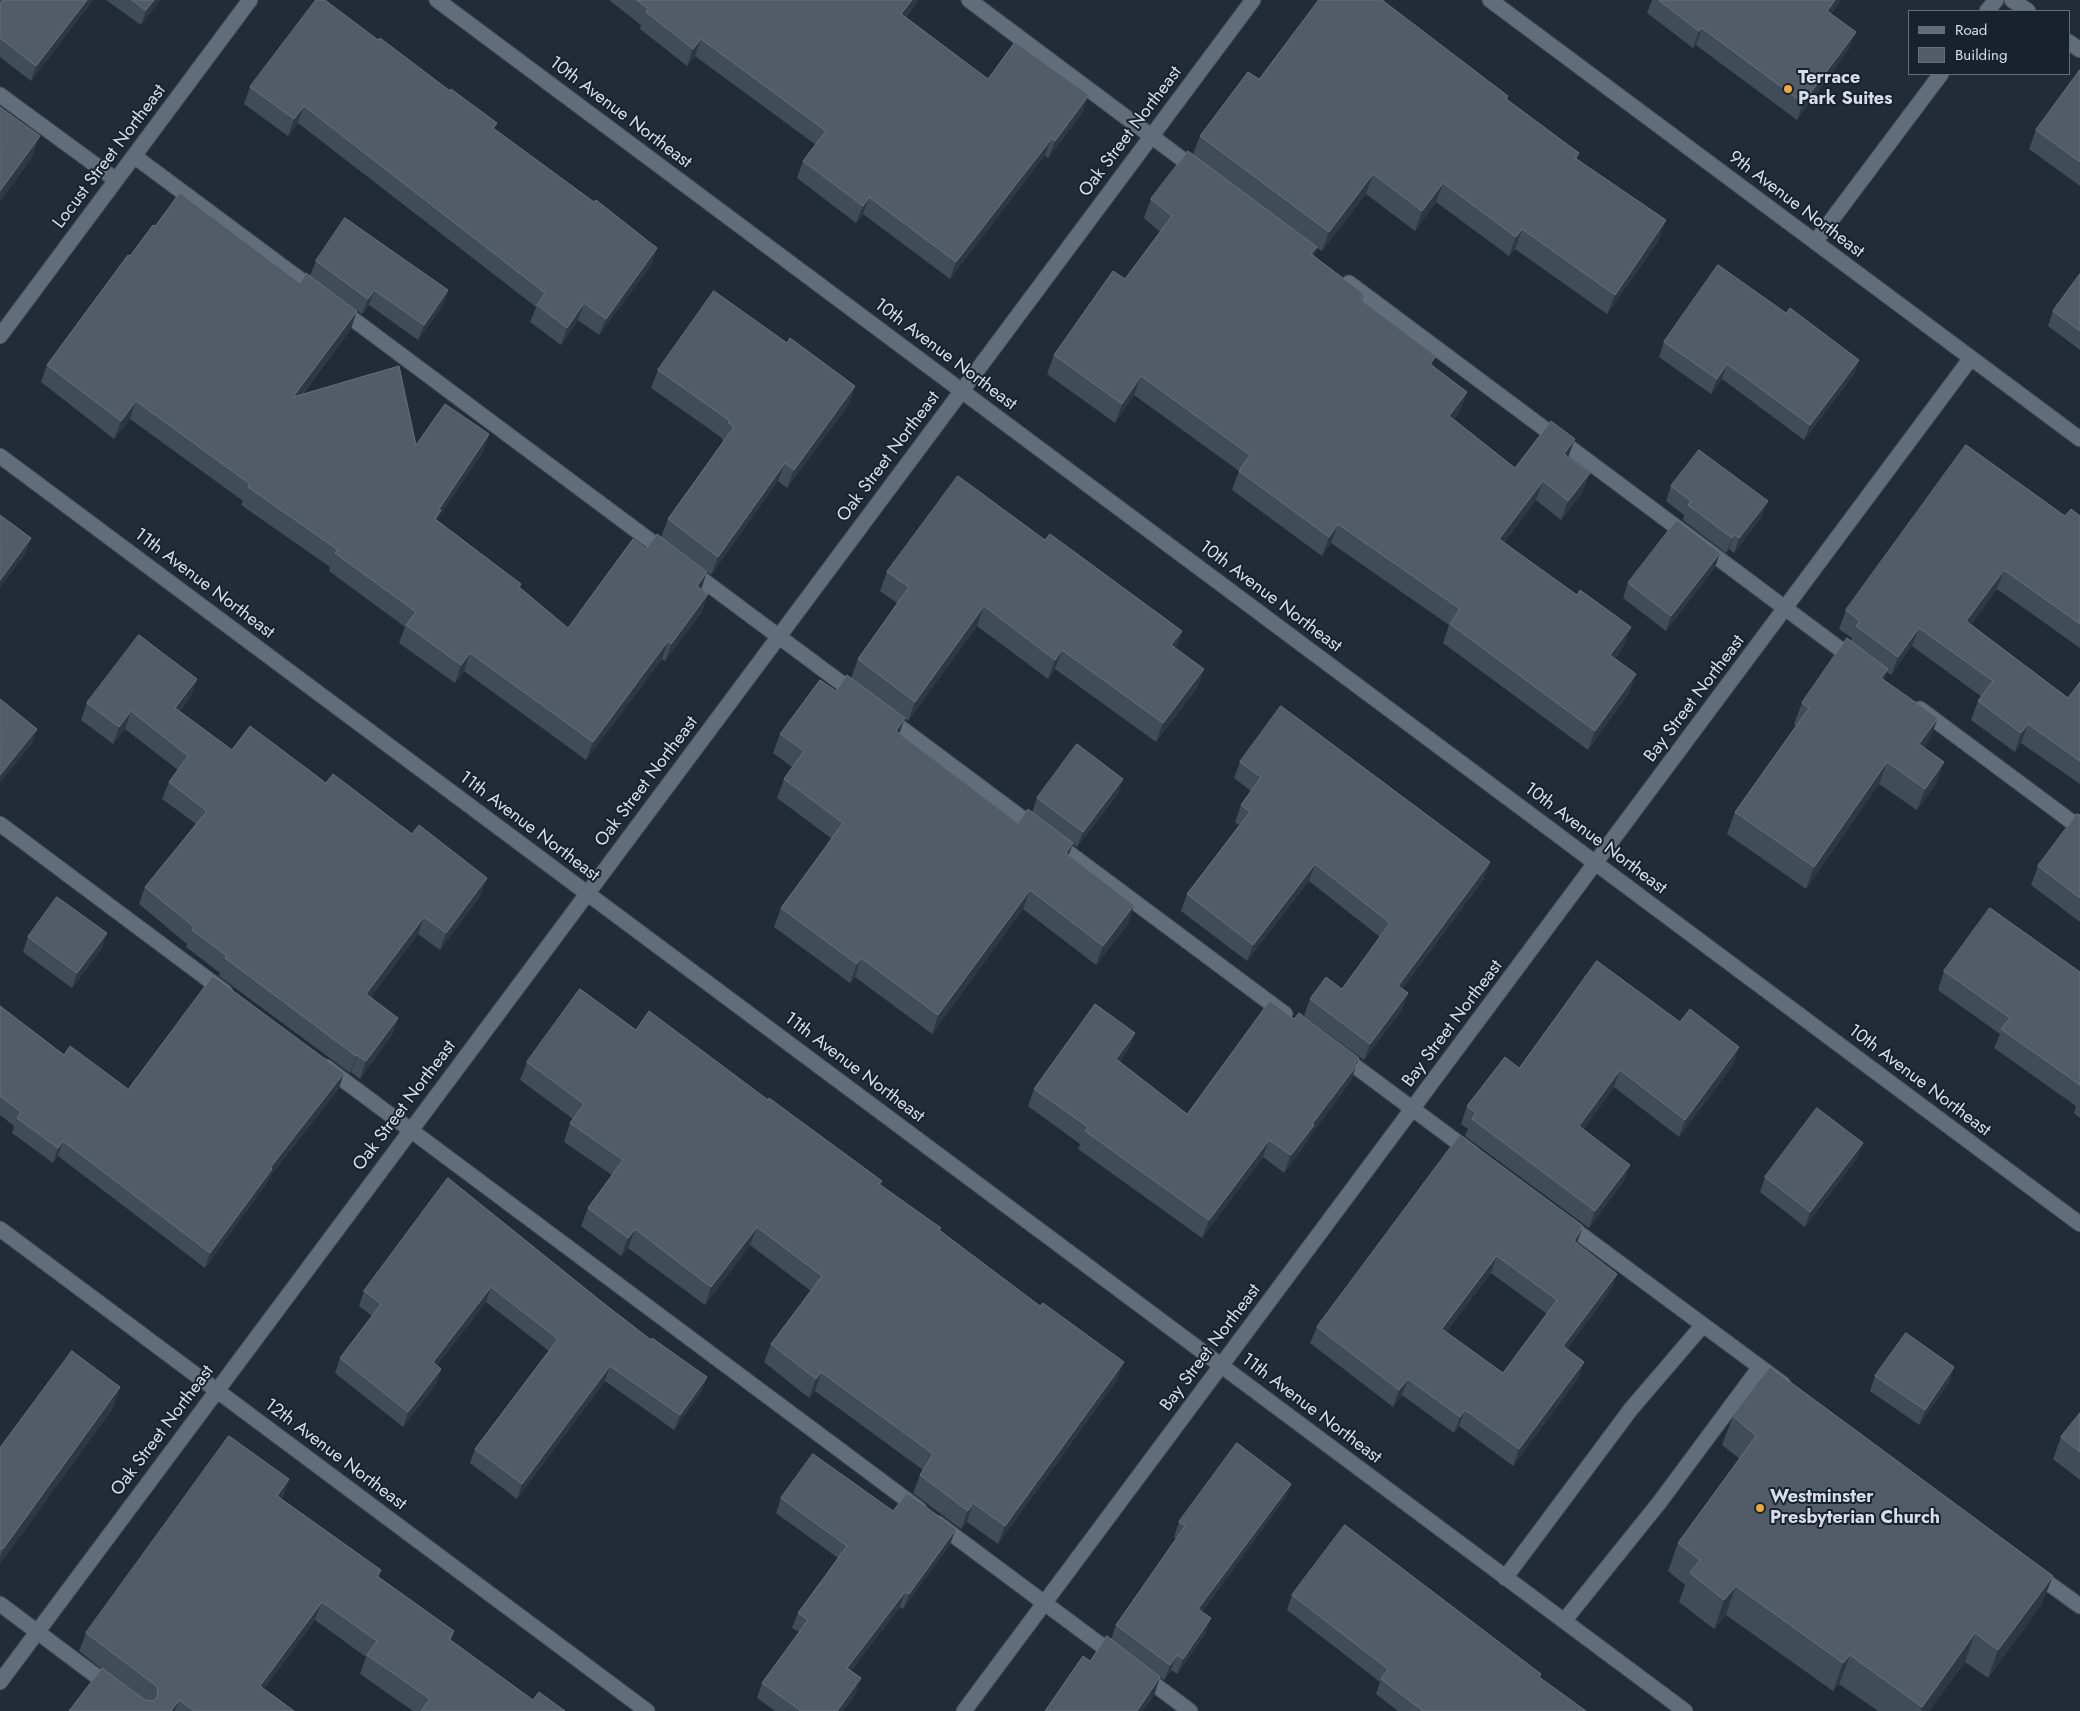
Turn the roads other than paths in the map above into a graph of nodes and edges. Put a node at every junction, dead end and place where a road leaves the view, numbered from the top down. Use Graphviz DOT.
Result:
graph roads {
  1 [pos="250,0"];
  2 [pos="437,0"];
  3 [pos="969,0"];
  4 [pos="1253,0"];
  5 [pos="1490,0"];
  6 [pos="1996,0"];
  7 [pos="2012,0"];
  8 [pos="1988,10"];
  9 [pos="2027,10"];
  10 [pos="1940,75"];
  11 [pos="0,95"];
  12 [pos="1152,136"];
  13 [pos="134,156"];
  14 [pos="1207,177"];
  15 [pos="116,180"];
  16 [pos="1815,242"];
  17 [pos="1334,272"];
  18 [pos="0,336"];
  19 [pos="1971,358"];
  20 [pos="962,391"];
  21 [pos="2080,439"];
  22 [pos="0,456"];
  23 [pos="1785,608"];
  24 [pos="779,637"];
  25 [pos="1865,668"];
  26 [pos="1905,697"];
  27 [pos="0,824"];
  28 [pos="2080,828"];
  29 [pos="1596,863"];
  30 [pos="587,894"];
  31 [pos="237,1001"];
  32 [pos="1294,1020"];
  33 [pos="1325,1044"];
  34 [pos="316,1060"];
  35 [pos="1412,1109"];
  36 [pos="411,1130"];
  37 [pos="1483,1162"];
  38 [pos="1554,1214"];
  39 [pos="2080,1224"];
  40 [pos="0,1228"];
  41 [pos="1703,1325"];
  42 [pos="1222,1366"];
  43 [pos="1760,1367"];
  44 [pos="217,1390"];
  45 [pos="1792,1391"];
  46 [pos="2024,1565"];
  47 [pos="1505,1578"];
  48 [pos="1045,1603"];
  49 [pos="0,1604"];
  50 [pos="2080,1606"];
  51 [pos="1564,1621"];
  52 [pos="37,1632"];
  53 [pos="0,1682"];
  54 [pos="143,1711"];
  55 [pos="647,1711"];
  56 [pos="964,1711"];
  57 [pos="1190,1711"];
  58 [pos="1685,1711"];
  1 -- 13 [label="street, Locust Street Northeast"];
  2 -- 20 [label="street, 10th Avenue Northeast"];
  3 -- 12 [label="street"];
  4 -- 12 [label="street, Oak Street Northeast"];
  5 -- 16 [label="street, 9th Avenue Northeast"];
  6 -- 8 [label="street"];
  7 -- 9 [label="street"];
  10 -- 16 [label="street"];
  11 -- 15 [label="street"];
  12 -- 14 [label="street"];
  12 -- 20 [label="street, Oak Street Northeast"];
  13 -- 15 [label="street, Locust Street Northeast"];
  13 -- 24 [label="street"];
  15 -- 18 [label="street, Locust Street Northeast"];
  16 -- 19 [label="street, 9th Avenue Northeast"];
  17 -- 23 [label="street"];
  19 -- 21 [label="street, 9th Avenue Northeast"];
  19 -- 23 [label="street, Bay Street Northeast"];
  20 -- 24 [label="street, Oak Street Northeast"];
  20 -- 29 [label="street, 10th Avenue Northeast"];
  22 -- 30 [label="street, 11th Avenue Northeast"];
  23 -- 25 [label="street"];
  23 -- 29 [label="street, Bay Street Northeast"];
  24 -- 30 [label="street, Oak Street Northeast"];
  24 -- 32 [label="street"];
  26 -- 28 [label="street"];
  27 -- 31 [label="street"];
  29 -- 35 [label="street, Bay Street Northeast"];
  29 -- 39 [label="street, 10th Avenue Northeast"];
  30 -- 36 [label="street, Oak Street Northeast"];
  30 -- 42 [label="street, 11th Avenue Northeast"];
  33 -- 35 [label="street"];
  34 -- 36 [label="street"];
  35 -- 37 [label="street"];
  35 -- 42 [label="street, Bay Street Northeast"];
  36 -- 44 [label="street, Oak Street Northeast"];
  36 -- 48 [label="street"];
  38 -- 41 [label="street"];
  40 -- 44 [label="street, 12th Avenue Northeast"];
  41 -- 43 [label="street"];
  41 -- 47 [label="street"];
  42 -- 47 [label="street, 11th Avenue Northeast"];
  42 -- 48 [label="street, Bay Street Northeast"];
  43 -- 45 [label="street"];
  43 -- 51 [label="street"];
  44 -- 52 [label="street, Oak Street Northeast"];
  44 -- 55 [label="street, 12th Avenue Northeast"];
  46 -- 50 [label="street"];
  47 -- 51 [label="street, 11th Avenue Northeast"];
  48 -- 56 [label="street, Bay Street Northeast"];
  48 -- 57 [label="street"];
  49 -- 52 [label="street"];
  51 -- 58 [label="street, 11th Avenue Northeast"];
  52 -- 53 [label="street, Oak Street Northeast"];
  52 -- 54 [label="street"];
}
